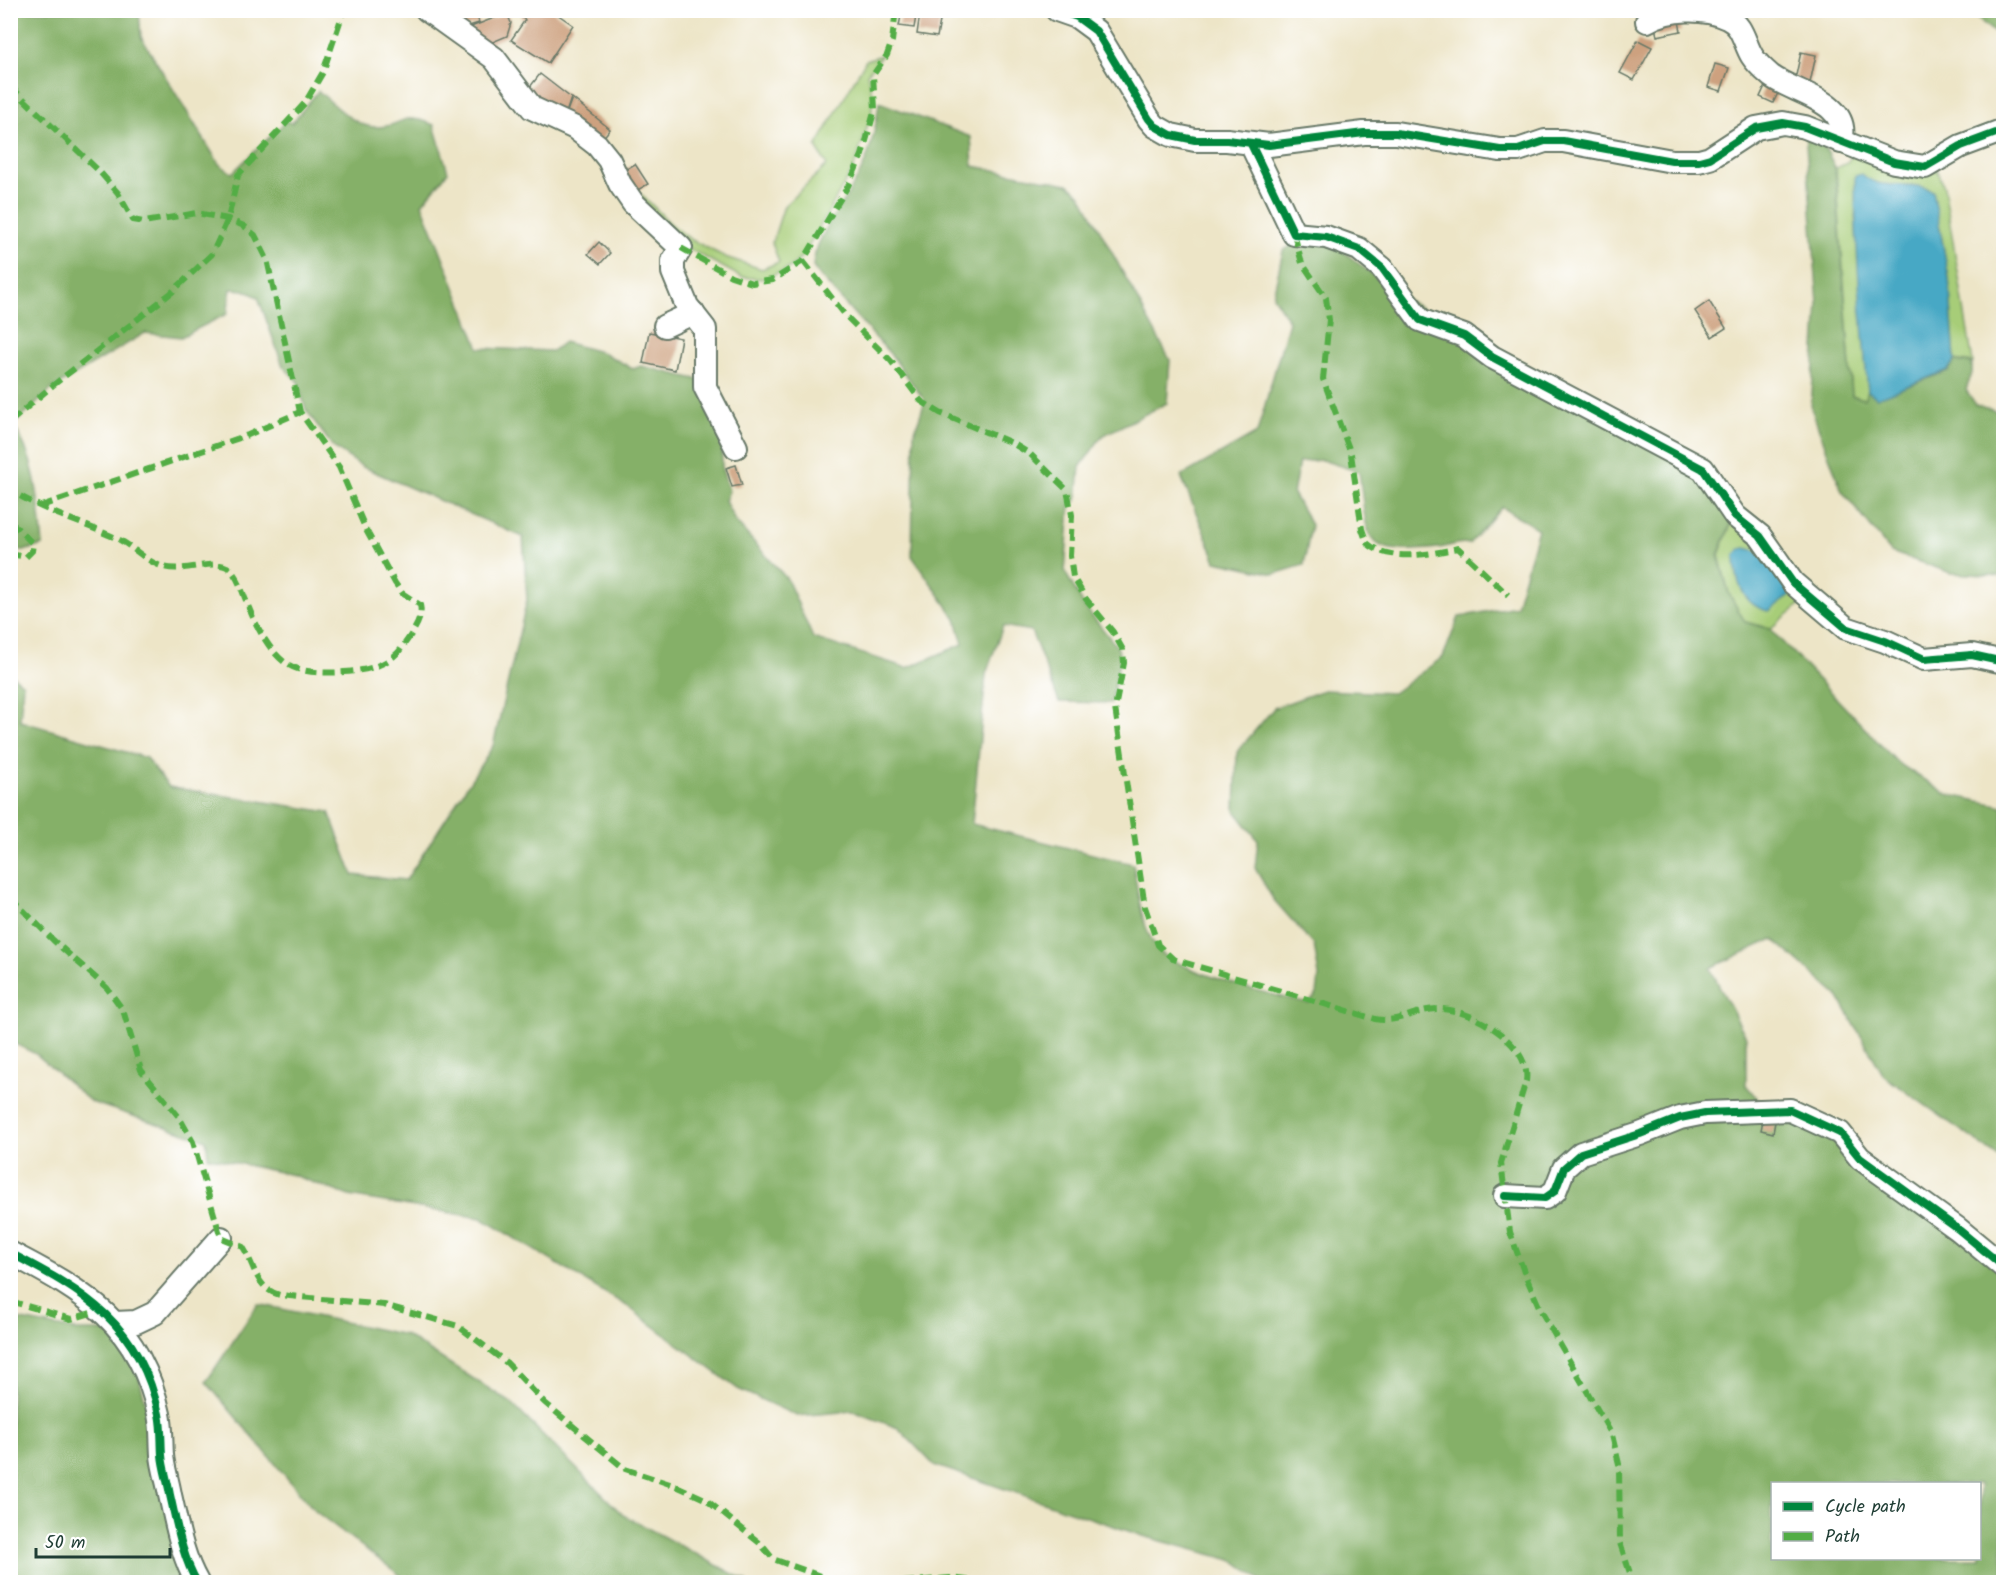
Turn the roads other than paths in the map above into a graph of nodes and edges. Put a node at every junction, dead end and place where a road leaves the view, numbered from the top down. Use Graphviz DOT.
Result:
graph roads {
  1 [pos="426,10"];
  2 [pos="1057,10"];
  3 [pos="1647,21"];
  4 [pos="2004,130"];
  5 [pos="1841,142"];
  6 [pos="1251,144"];
  7 [pos="693,313"];
  8 [pos="665,326"];
  9 [pos="736,447"];
  10 [pos="2004,662"];
  11 [pos="1505,1196"];
  12 [pos="220,1238"];
  13 [pos="10,1253"];
  14 [pos="2004,1268"];
  15 [pos="115,1323"];
  16 [pos="197,1582"];
  1 -- 7 [label="street"];
  2 -- 6 [label="street"];
  3 -- 5 [label="street"];
  4 -- 5 [label="street"];
  5 -- 6 [label="street"];
  6 -- 10 [label="street"];
  7 -- 8 [label="street"];
  7 -- 9 [label="street"];
  11 -- 14 [label="street"];
  12 -- 15 [label="street"];
  13 -- 15 [label="street"];
  15 -- 16 [label="street"];
}
